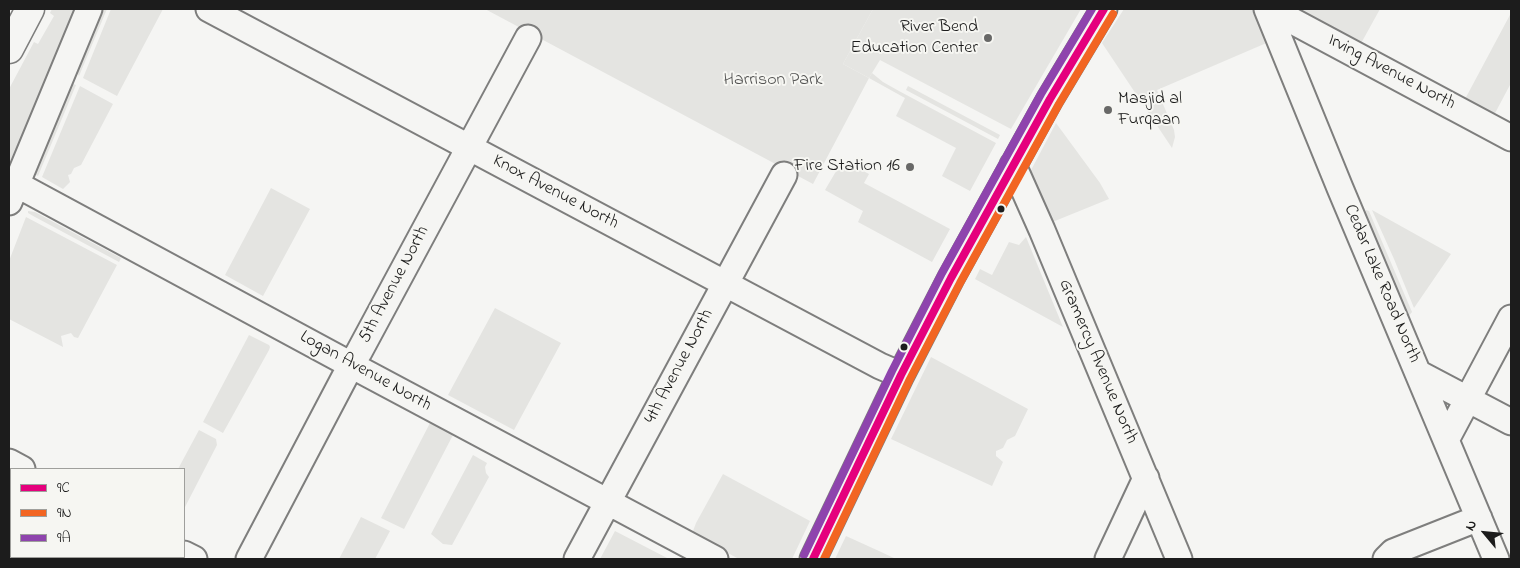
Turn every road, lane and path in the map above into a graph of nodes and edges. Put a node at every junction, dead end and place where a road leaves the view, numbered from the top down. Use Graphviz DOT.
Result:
graph roads {
  1 [pos="30,9"];
  2 [pos="89,9"];
  3 [pos="209,9"];
  4 [pos="1104,9"];
  5 [pos="1269,9"];
  6 [pos="528,38"];
  7 [pos="9,49"];
  8 [pos="1511,138"];
  9 [pos="469,147"];
  10 [pos="1013,165"];
  11 [pos="784,175"];
  12 [pos="12,193"];
  13 [pos="725,283"];
  14 [pos="1511,318"];
  15 [pos="351,365"];
  16 [pos="1418,373"];
  17 [pos="901,376"];
  18 [pos="1467,399"];
  19 [pos="1511,422"];
  20 [pos="1446,440"];
  21 [pos="9,462"];
  22 [pos="20,468"];
  23 [pos="1146,478"];
  24 [pos="608,502"];
  25 [pos="1479,518"];
  26 [pos="248,559"];
  27 [pos="577,559"];
  28 [pos="715,559"];
  29 [pos="813,559"];
  30 [pos="1108,559"];
  31 [pos="1179,559"];
  32 [pos="1386,559"];
  33 [pos="1496,559"];
  1 -- 7 [label="main road"];
  2 -- 12 [label="street"];
  3 -- 9 [label="street, Knox Avenue North"];
  4 -- 10 [label="street"];
  5 -- 8 [label="street, Irving Avenue North"];
  5 -- 16 [label="street, Cedar Lake Road North"];
  6 -- 9 [label="street, 5th Avenue North"];
  9 -- 13 [label="street, Knox Avenue North"];
  9 -- 15 [label="street, 5th Avenue North"];
  10 -- 17 [label="street"];
  10 -- 23 [label="street, Gramercy Avenue North"];
  11 -- 13 [label="street, 4th Avenue North"];
  12 -- 15 [label="street, Logan Avenue North"];
  13 -- 17 [label="street, Knox Avenue North"];
  13 -- 24 [label="street, 4th Avenue North"];
  14 -- 18 [label="street"];
  15 -- 24 [label="street, Logan Avenue North"];
  15 -- 26 [label="street, 5th Avenue North"];
  16 -- 18 [label="street"];
  16 -- 20 [label="street, Cedar Lake Road North"];
  17 -- 29 [label="street"];
  18 -- 19 [label="street"];
  18 -- 20 [label="street"];
  20 -- 25 [label="street, Cedar Lake Road North"];
  21 -- 22 [label="street"];
  23 -- 30 [label="street"];
  23 -- 31 [label="street, Gramercy Avenue North"];
  24 -- 27 [label="street, 4th Avenue North"];
  24 -- 28 [label="street, Logan Avenue North"];
  25 -- 32 [label="street"];
  25 -- 33 [label="street, Cedar Lake Road North"];
}
